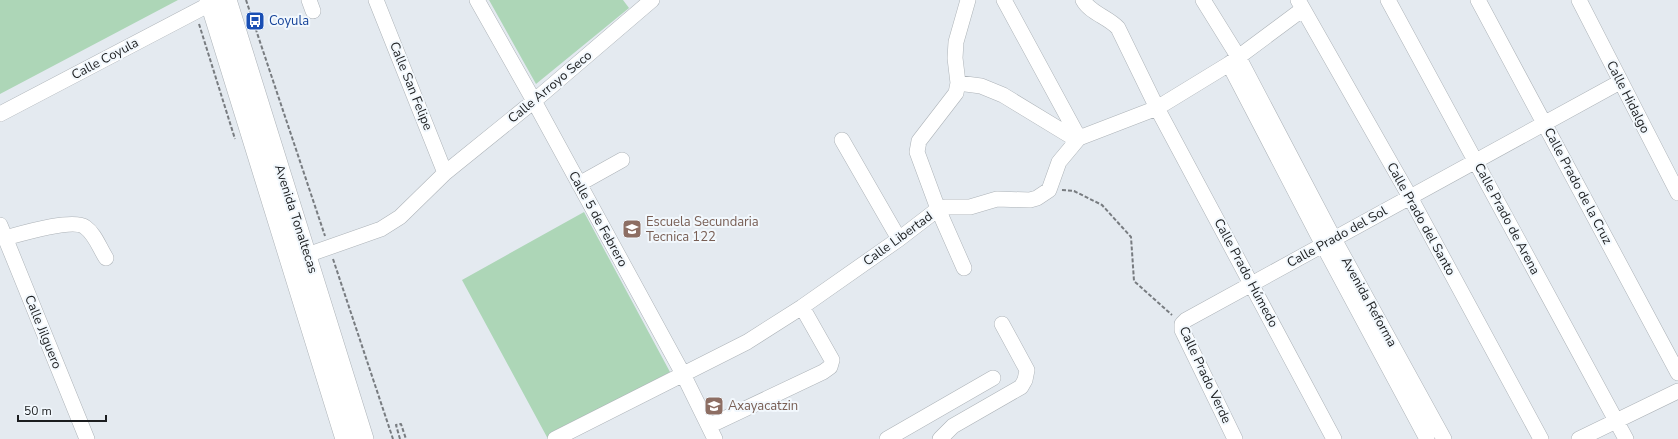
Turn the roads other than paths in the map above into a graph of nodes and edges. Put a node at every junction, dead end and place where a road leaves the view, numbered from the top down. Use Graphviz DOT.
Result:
graph roads {
  1 [pos="376,0"];
  2 [pos="477,0"];
  3 [pos="652,0"];
  4 [pos="968,0"];
  5 [pos="1004,0"];
  6 [pos="1083,0"];
  7 [pos="1203,0"];
  8 [pos="1388,0"];
  9 [pos="1478,0"];
  10 [pos="1579,0"];
  11 [pos="215,1"];
  12 [pos="1301,5"];
  13 [pos="1234,61"];
  14 [pos="1620,82"];
  15 [pos="958,83"];
  16 [pos="534,101"];
  17 [pos="1157,108"];
  18 [pos="0,114"];
  19 [pos="1544,124"];
  20 [pos="1078,139"];
  21 [pos="842,140"];
  22 [pos="622,160"];
  23 [pos="1475,161"];
  24 [pos="446,173"];
  25 [pos="579,184"];
  26 [pos="1678,193"];
  27 [pos="1410,197"];
  28 [pos="938,209"];
  29 [pos="3,231"];
  30 [pos="899,240"];
  31 [pos="1328,242"];
  32 [pos="307,255"];
  33 [pos="106,258"];
  34 [pos="964,268"];
  35 [pos="1252,284"];
  36 [pos="802,307"];
  37 [pos="1002,324"];
  38 [pos="1182,324"];
  39 [pos="1678,373"];
  40 [pos="683,374"];
  41 [pos="993,378"];
  42 [pos="1678,391"];
  43 [pos="1616,421"];
  44 [pos="712,432"];
  45 [pos="87,439"];
  46 [pos="345,439"];
  47 [pos="364,439"];
  48 [pos="555,439"];
  49 [pos="887,439"];
  50 [pos="940,439"];
  51 [pos="1236,439"];
  52 [pos="1334,439"];
  53 [pos="1427,439"];
  54 [pos="1444,439"];
  55 [pos="1541,439"];
  56 [pos="1579,439"];
  57 [pos="1626,439"];
  1 -- 24 [label="street, Calle San Felipe"];
  2 -- 16 [label="street, Calle 5 de Febrero"];
  3 -- 16 [label="street, Calle Arroyo Seco"];
  4 -- 15 [label="street"];
  5 -- 20 [label="street"];
  6 -- 17 [label="street, Calle Prado Húmedo"];
  7 -- 13 [label="street, Avenida Reforma"];
  8 -- 23 [label="street, Calle Prado de Arena"];
  9 -- 19 [label="street, Calle Prado de la Cruz"];
  10 -- 14 [label="street, Calle Hidalgo"];
  11 -- 18 [label="street, Calle Coyula"];
  11 -- 32 [label="main road, Avenida Tonaltecas"];
  11 -- 46 [label="main road, Avenida Tonaltecas"];
  12 -- 13 [label="street"];
  12 -- 27 [label="street, Calle Prado del Santo"];
  13 -- 17 [label="street"];
  13 -- 31 [label="street, Avenida Reforma"];
  14 -- 19 [label="street, Calle Prado del Sol"];
  14 -- 26 [label="street, Calle Hidalgo"];
  15 -- 20 [label="street"];
  15 -- 28 [label="street"];
  16 -- 24 [label="street, Calle Arroyo Seco"];
  16 -- 25 [label="street, Calle 5 de Febrero"];
  17 -- 20 [label="street"];
  17 -- 35 [label="street, Calle Prado Húmedo"];
  19 -- 23 [label="street, Calle Prado del Sol"];
  19 -- 39 [label="street, Calle Prado de la Cruz"];
  20 -- 28 [label="street, Calle Libertad"];
  21 -- 30 [label="street"];
  22 -- 25 [label="street"];
  23 -- 27 [label="street, Calle Prado del Sol"];
  23 -- 43 [label="street, Calle Prado de Arena"];
  24 -- 32 [label="street, Calle Arroyo Seco"];
  25 -- 40 [label="street, Calle 5 de Febrero"];
  27 -- 31 [label="street, Calle Prado del Sol"];
  27 -- 55 [label="street, Calle Prado del Santo"];
  28 -- 30 [label="street, Calle Libertad"];
  28 -- 34 [label="street"];
  29 -- 33 [label="street"];
  29 -- 45 [label="street, Calle Jilguero"];
  30 -- 36 [label="street, Calle Libertad"];
  31 -- 35 [label="street, Calle Prado del Sol"];
  31 -- 53 [label="street, Avenida Reforma"];
  31 -- 54 [label="street, Avenida Reforma"];
  32 -- 47 [label="main road, Avenida Tonaltecas"];
  35 -- 38 [label="street, Calle Prado del Sol"];
  35 -- 52 [label="street, Calle Prado Húmedo"];
  36 -- 40 [label="street, Calle Libertad"];
  36 -- 44 [label="street"];
  37 -- 50 [label="street"];
  38 -- 51 [label="street, Calle Prado Verde"];
  40 -- 44 [label="street, Calle 5 de Febrero"];
  40 -- 48 [label="street, Calle Libertad"];
  41 -- 49 [label="street"];
  42 -- 43 [label="street"];
  43 -- 56 [label="street"];
  43 -- 57 [label="street, Calle Prado de Arena"];
}
